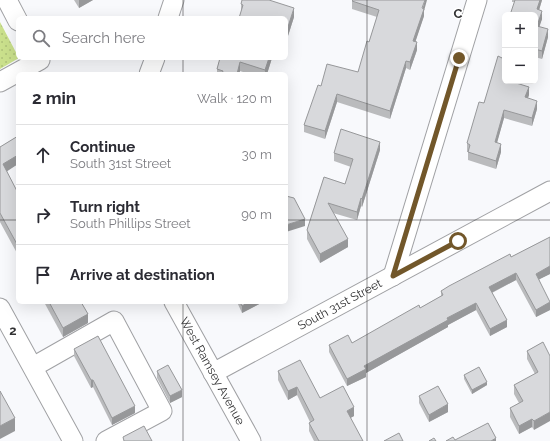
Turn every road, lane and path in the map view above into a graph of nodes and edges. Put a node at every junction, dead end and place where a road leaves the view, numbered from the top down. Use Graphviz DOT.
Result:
graph roads {
  1 [pos="7,0"];
  2 [pos="174,0"];
  3 [pos="477,0"];
  4 [pos="169,16"];
  5 [pos="16,17"];
  6 [pos="154,60"];
  7 [pos="42,64"];
  8 [pos="23,72"];
  9 [pos="150,72"];
  10 [pos="16,75"];
  11 [pos="0,82"];
  12 [pos="550,191"];
  13 [pos="393,276"];
  14 [pos="175,304"];
  15 [pos="0,308"];
  16 [pos="33,367"];
  17 [pos="213,373"];
  18 [pos="73,441"];
  19 [pos="106,441"];
  20 [pos="251,441"];
  1 -- 5 [label="street"];
  2 -- 4 [label="street"];
  3 -- 13 [label="street"];
  6 -- 9 [label="street"];
  7 -- 8 [label="street"];
  10 -- 11 [label="street"];
  12 -- 13 [label="street, South 31st Street"];
  13 -- 17 [label="street, South 31st Street"];
  14 -- 17 [label="street, West Ramsey Avenue"];
  15 -- 16 [label="street"];
  16 -- 18 [label="street"];
  16 -- 19 [label="street"];
  17 -- 20 [label="street, West Ramsey Avenue"];
}
